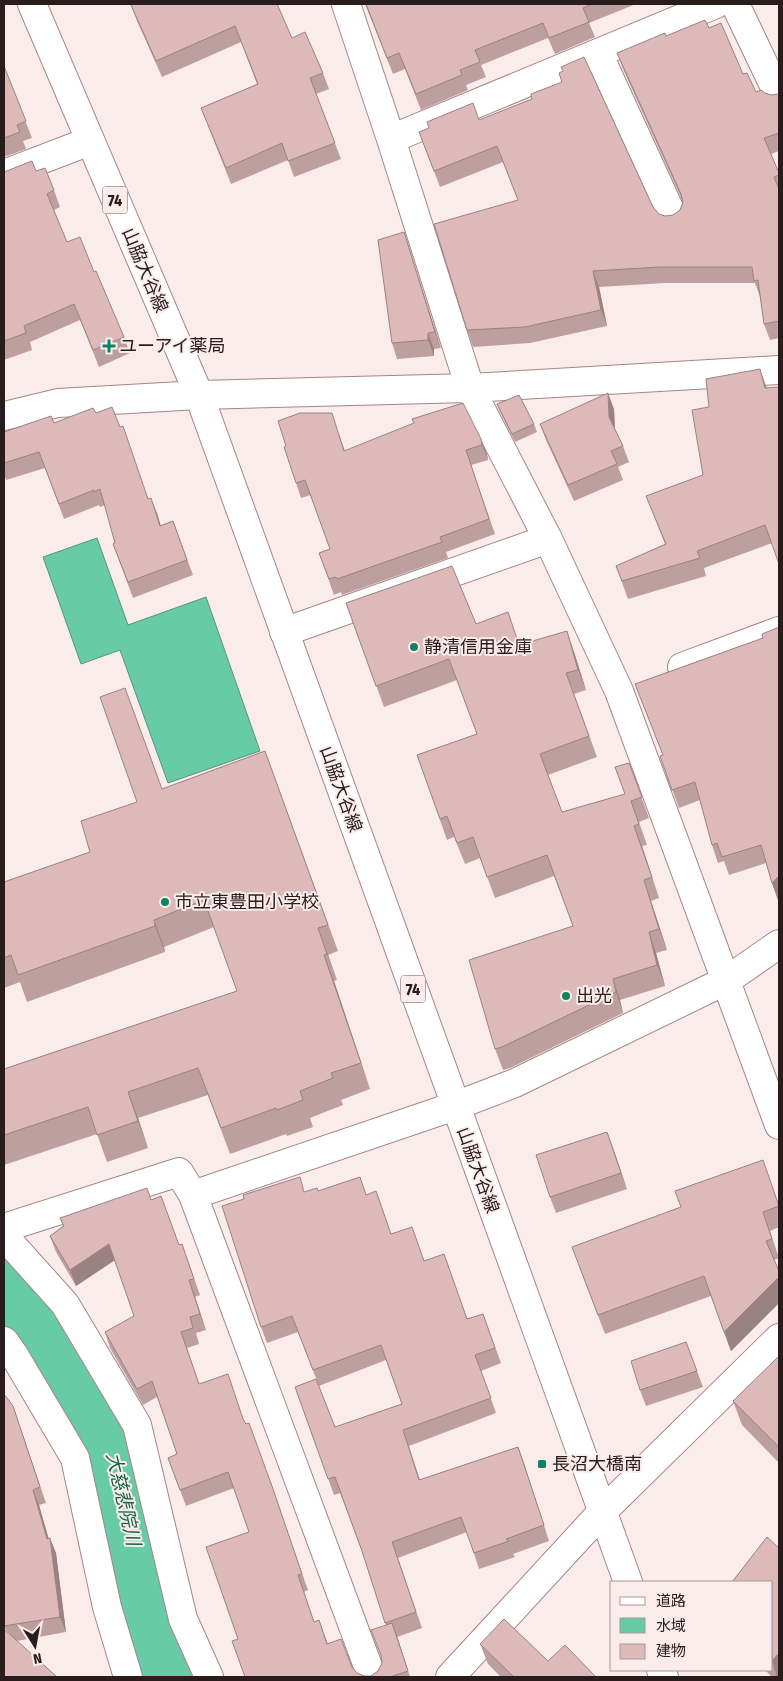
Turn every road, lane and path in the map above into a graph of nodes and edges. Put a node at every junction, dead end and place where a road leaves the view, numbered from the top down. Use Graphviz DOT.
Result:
graph roads {
  1 [pos="32,4"];
  2 [pos="346,4"];
  3 [pos="716,4"];
  4 [pos="735,4"];
  5 [pos="598,53"];
  6 [pos="779,96"];
  7 [pos="391,139"];
  8 [pos="90,142"];
  9 [pos="4,174"];
  10 [pos="673,217"];
  11 [pos="779,370"];
  12 [pos="470,388"];
  13 [pos="199,396"];
  14 [pos="4,416"];
  15 [pos="548,539"];
  16 [pos="779,631"];
  17 [pos="284,632"];
  18 [pos="619,691"];
  19 [pos="779,944"];
  20 [pos="727,980"];
  21 [pos="455,1106"];
  22 [pos="779,1125"];
  23 [pos="193,1195"];
  24 [pos="4,1228"];
  25 [pos="4,1236"];
  26 [pos="779,1338"];
  27 [pos="4,1341"];
  28 [pos="602,1512"];
  29 [pos="628,1581"];
  30 [pos="128,1677"];
  31 [pos="209,1677"];
  32 [pos="372,1677"];
  33 [pos="450,1677"];
  1 -- 8 [label="street, 山脇大谷線 / 74"];
  2 -- 7 [label="street"];
  3 -- 5 [label="street"];
  4 -- 6 [label="street"];
  5 -- 7 [label="street"];
  5 -- 10 [label="street"];
  7 -- 12 [label="street"];
  8 -- 9 [label="street"];
  8 -- 13 [label="street, 山脇大谷線 / 74"];
  11 -- 12 [label="street"];
  12 -- 13 [label="street"];
  12 -- 15 [label="street"];
  13 -- 14 [label="street"];
  13 -- 17 [label="street, 山脇大谷線 / 74"];
  15 -- 17 [label="street"];
  15 -- 18 [label="street"];
  16 -- 18 [label="street"];
  17 -- 21 [label="street, 山脇大谷線 / 74"];
  18 -- 20 [label="street"];
  19 -- 20 [label="street"];
  20 -- 21 [label="street"];
  20 -- 22 [label="street"];
  21 -- 23 [label="street"];
  21 -- 28 [label="street, 山脇大谷線 / 74"];
  23 -- 24 [label="street"];
  23 -- 32 [label="street"];
  25 -- 31 [label="street"];
  26 -- 28 [label="street"];
  27 -- 30 [label="street"];
  28 -- 29 [label="street, 山脇大谷線 / 74"];
  28 -- 33 [label="street"];
}
